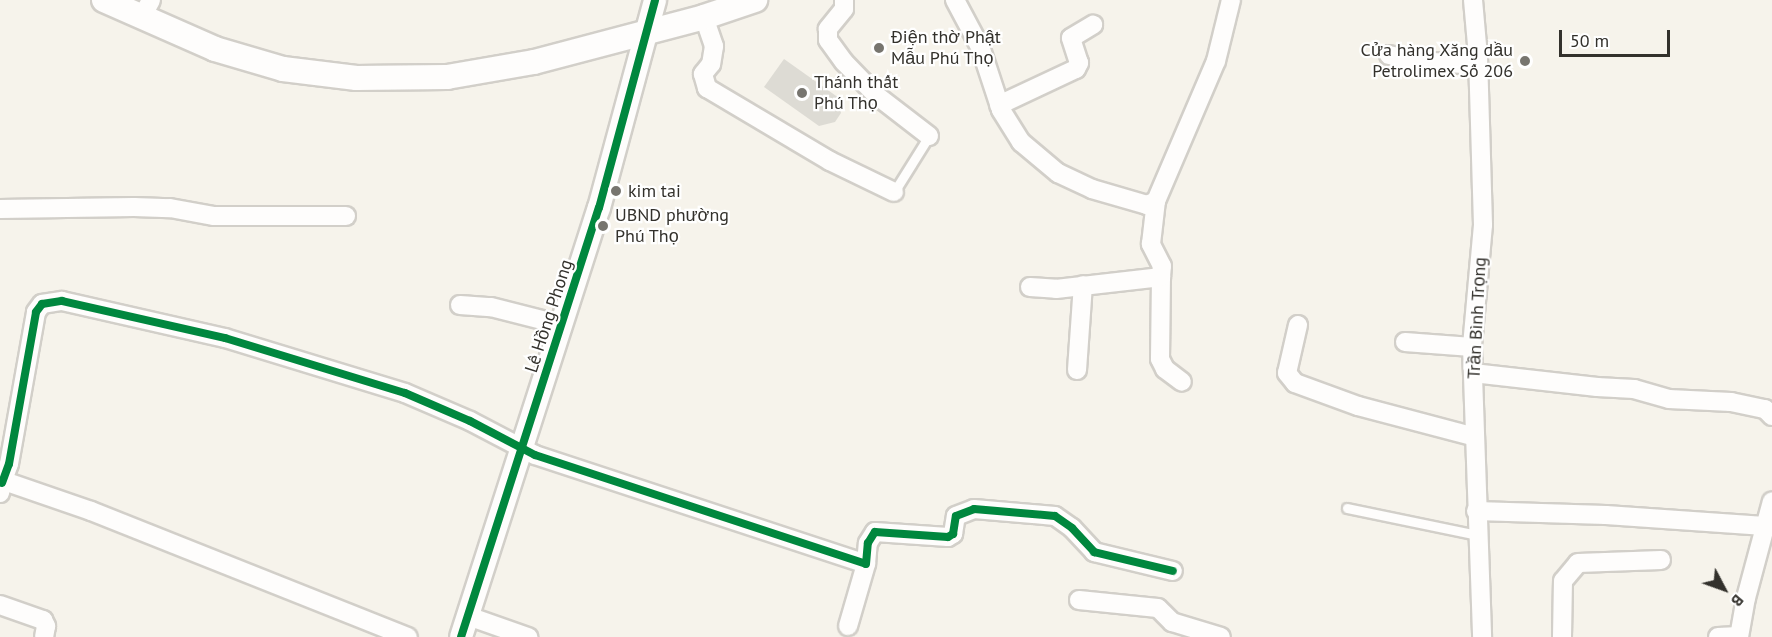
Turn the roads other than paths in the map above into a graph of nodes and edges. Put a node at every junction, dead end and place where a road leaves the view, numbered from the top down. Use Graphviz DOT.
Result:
graph roads {
  1 [pos="104,0"];
  2 [pos="655,0"];
  3 [pos="755,0"];
  4 [pos="844,0"];
  5 [pos="955,0"];
  6 [pos="1231,0"];
  7 [pos="1473,0"];
  8 [pos="146,8"];
  9 [pos="704,17"];
  10 [pos="1094,25"];
  11 [pos="645,32"];
  12 [pos="1389,55"];
  13 [pos="1478,65"];
  14 [pos="999,105"];
  15 [pos="929,136"];
  16 [pos="894,192"];
  17 [pos="1156,201"];
  18 [pos="0,209"];
  19 [pos="346,216"];
  20 [pos="1161,277"];
  21 [pos="1083,285"];
  22 [pos="1030,287"];
  23 [pos="460,305"];
  24 [pos="562,325"];
  25 [pos="1298,325"];
  26 [pos="1405,342"];
  27 [pos="1472,347"];
  28 [pos="1077,370"];
  29 [pos="1473,374"];
  30 [pos="1182,382"];
  31 [pos="1770,409"];
  32 [pos="1475,436"];
  33 [pos="523,446"];
  34 [pos="1,488"];
  35 [pos="1772,501"];
  36 [pos="1347,508"];
  37 [pos="1476,511"];
  38 [pos="1765,526"];
  39 [pos="1477,535"];
  40 [pos="1661,560"];
  41 [pos="866,564"];
  42 [pos="1173,571"];
  43 [pos="1079,600"];
  44 [pos="0,605"];
  45 [pos="848,626"];
  46 [pos="465,627"];
  47 [pos="44,637"];
  48 [pos="408,637"];
  49 [pos="528,637"];
  50 [pos="1221,637"];
  51 [pos="1482,637"];
  52 [pos="1562,637"];
  53 [pos="1719,637"];
  54 [pos="1739,637"];
  1 -- 8 [label="main road"];
  2 -- 11 [label="street, Lê Hồng Phong"];
  3 -- 9 [label="main road"];
  4 -- 15 [label="street"];
  5 -- 14 [label="street"];
  6 -- 17 [label="street"];
  7 -- 13 [label="street, Trần Bình Trọng"];
  8 -- 11 [label="main road"];
  9 -- 11 [label="main road"];
  9 -- 16 [label="street"];
  10 -- 14 [label="street"];
  11 -- 24 [label="street, Lê Hồng Phong"];
  12 -- 13 [label="street"];
  13 -- 27 [label="street, Trần Bình Trọng"];
  14 -- 17 [label="street"];
  15 -- 16 [label="lane"];
  17 -- 20 [label="street"];
  18 -- 19 [label="street"];
  20 -- 21 [label="street"];
  20 -- 30 [label="street"];
  21 -- 22 [label="street"];
  21 -- 28 [label="street"];
  23 -- 24 [label="street"];
  24 -- 33 [label="street, Lê Hồng Phong"];
  25 -- 32 [label="street"];
  26 -- 27 [label="street"];
  27 -- 29 [label="street, Trần Bình Trọng"];
  29 -- 31 [label="street"];
  29 -- 32 [label="street, Trần Bình Trọng"];
  32 -- 37 [label="street, Trần Bình Trọng"];
  33 -- 34 [label="street"];
  33 -- 41 [label="street"];
  33 -- 46 [label="street, Lê Hồng Phong"];
  34 -- 48 [label="street"];
  35 -- 38 [label="street"];
  36 -- 39 [label="lane"];
  37 -- 38 [label="street"];
  37 -- 39 [label="street, Trần Bình Trọng"];
  38 -- 54 [label="street"];
  39 -- 51 [label="street, Trần Bình Trọng"];
  40 -- 52 [label="street"];
  41 -- 42 [label="street"];
  41 -- 45 [label="street"];
  43 -- 50 [label="street"];
  44 -- 47 [label="street"];
  46 -- 49 [label="street"];
  53 -- 54 [label="street"];
}
